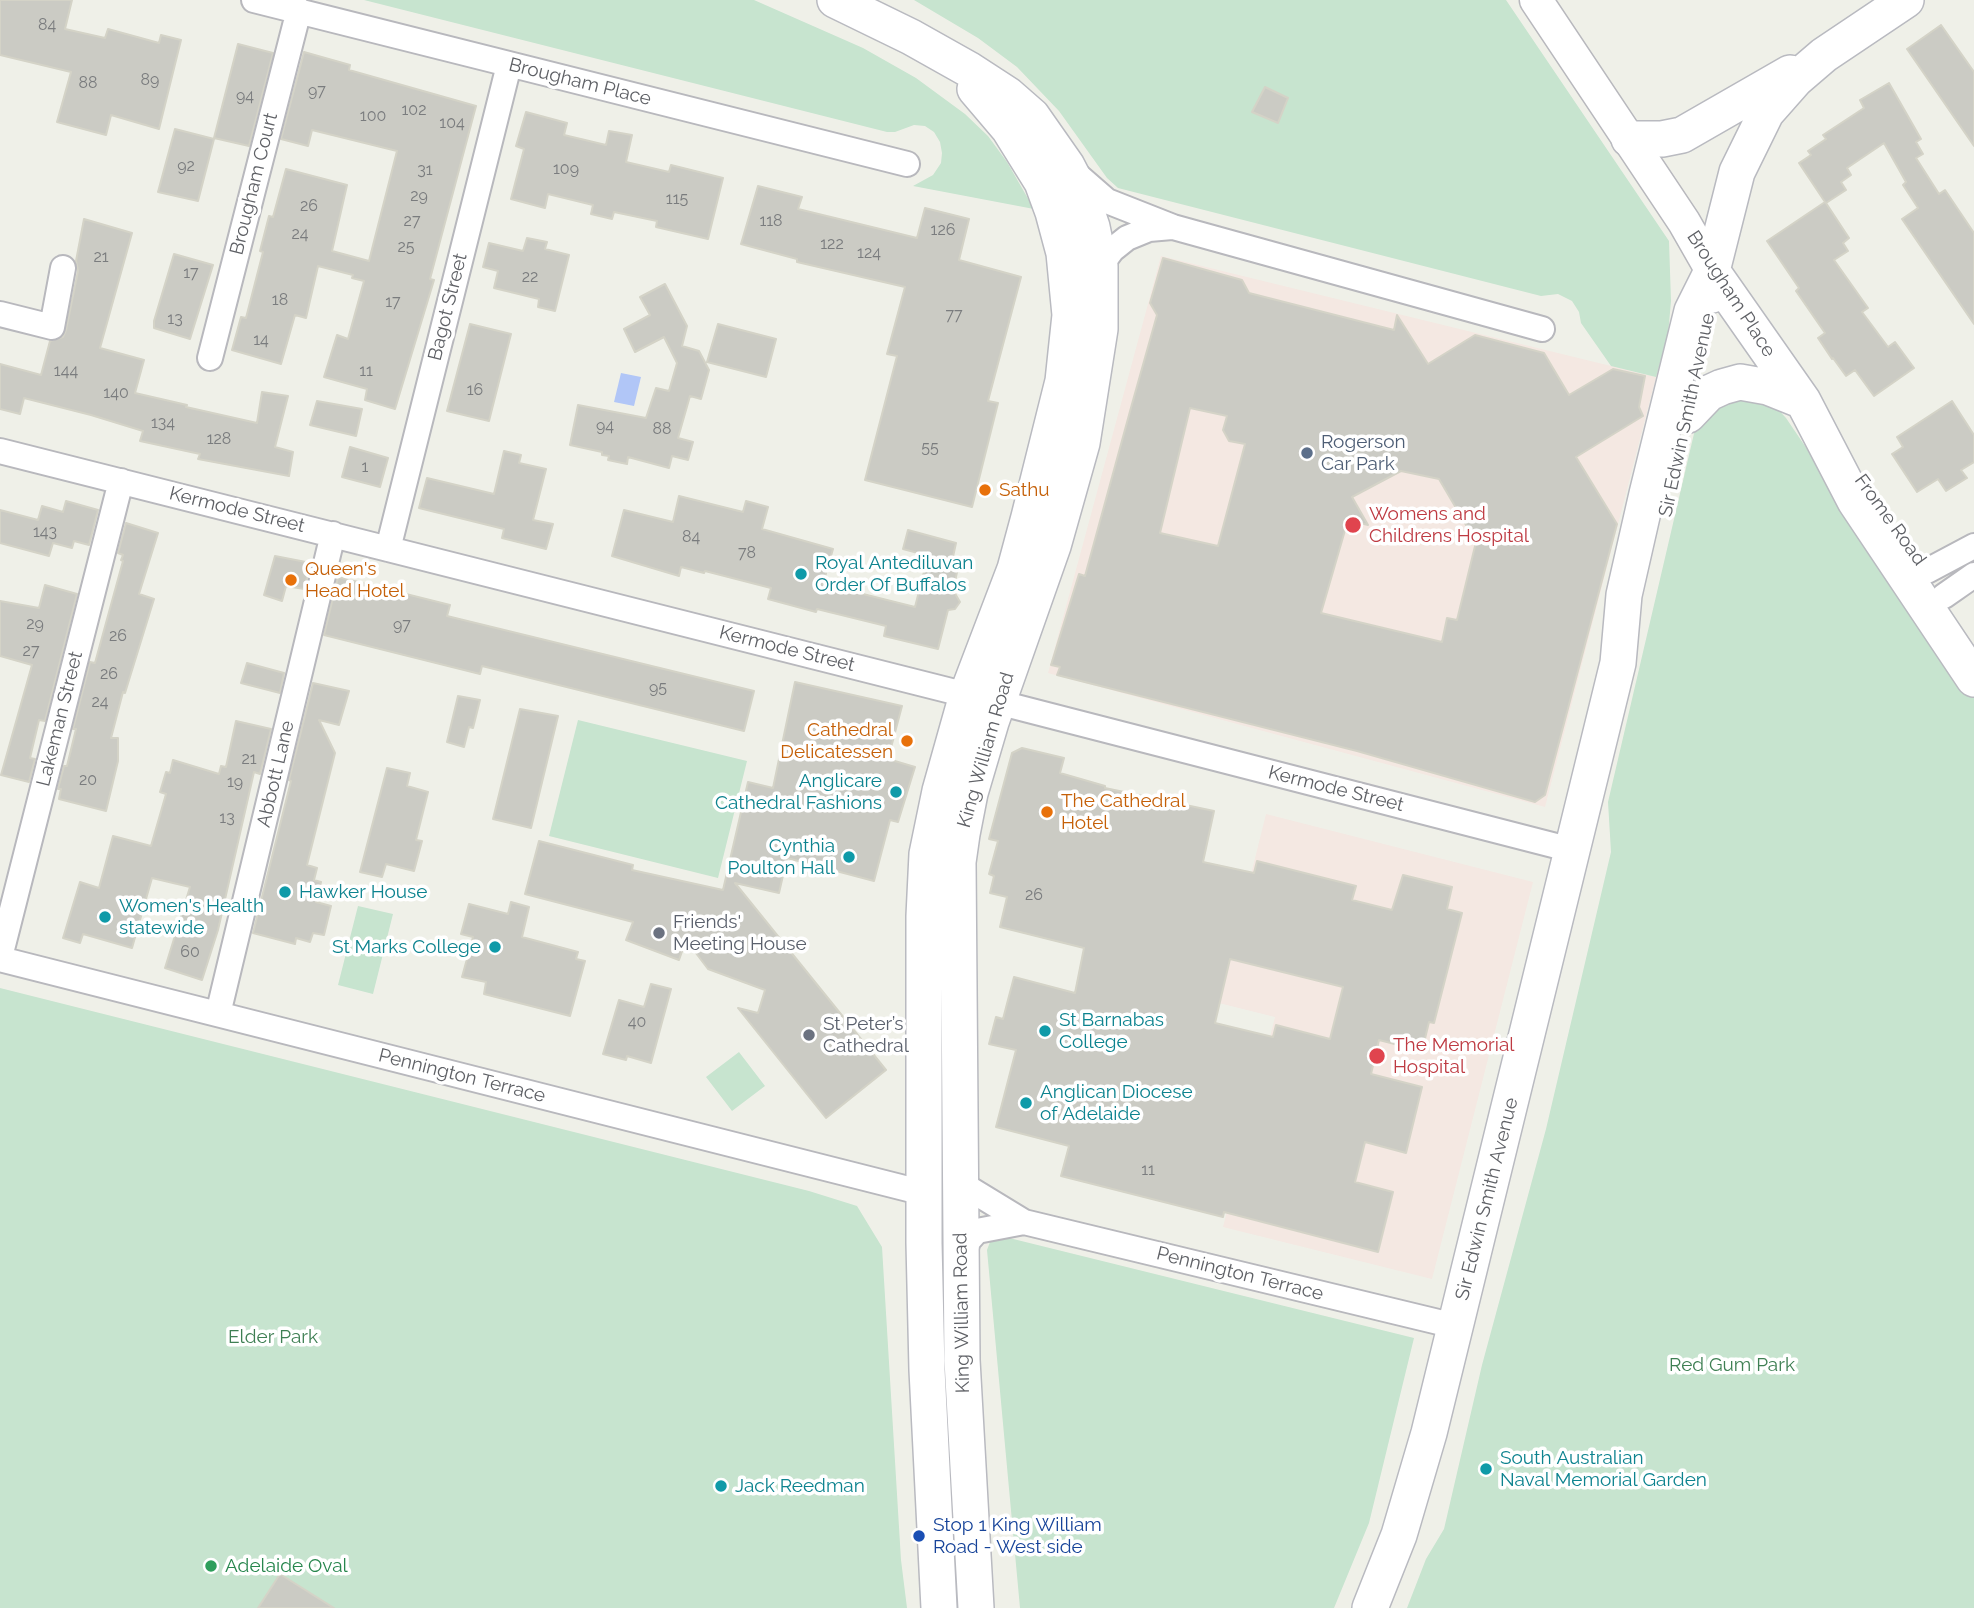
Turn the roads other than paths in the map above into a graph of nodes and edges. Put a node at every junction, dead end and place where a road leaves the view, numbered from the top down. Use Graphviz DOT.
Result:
graph roads {
  1 [pos="254,0"];
  2 [pos="835,0"];
  3 [pos="1536,0"];
  4 [pos="1906,0"];
  5 [pos="299,10"];
  6 [pos="941,54"];
  7 [pos="1824,55"];
  8 [pos="509,65"];
  9 [pos="1629,139"];
  10 [pos="907,163"];
  11 [pos="1094,201"];
  12 [pos="1173,226"];
  13 [pos="1066,263"];
  14 [pos="1100,266"];
  15 [pos="63,268"];
  16 [pos="1713,271"];
  17 [pos="0,314"];
  18 [pos="1542,329"];
  19 [pos="210,358"];
  20 [pos="1803,401"];
  21 [pos="1688,415"];
  22 [pos="0,451"];
  23 [pos="121,481"];
  24 [pos="333,534"];
  25 [pos="1974,546"];
  26 [pos="388,549"];
  27 [pos="1974,575"];
  28 [pos="1929,587"];
  29 [pos="1974,641"];
  30 [pos="1618,663"];
  31 [pos="1974,679"];
  32 [pos="982,698"];
  33 [pos="1572,850"];
  34 [pos="0,958"];
  35 [pos="218,1014"];
  36 [pos="960,1183"];
  37 [pos="924,1193"];
  38 [pos="1024,1222"];
  39 [pos="961,1261"];
  40 [pos="1455,1326"];
  41 [pos="940,1608"];
  42 [pos="976,1608"];
  43 [pos="1370,1608"];
  1 -- 5 [label="street, Brougham Place"];
  2 -- 6 [label="main road, King William Road"];
  3 -- 9 [label="street, Brougham Place"];
  4 -- 7 [label="main road"];
  5 -- 8 [label="street, Brougham Place"];
  5 -- 19 [label="street, Brougham Court"];
  6 -- 11 [label="main road, King William Road"];
  6 -- 13 [label="main road, King William Road"];
  7 -- 9 [label="main road"];
  7 -- 16 [label="main road"];
  8 -- 10 [label="street, Brougham Place"];
  8 -- 26 [label="street, Bagot Street"];
  9 -- 16 [label="street, Brougham Place"];
  11 -- 12 [label="street"];
  11 -- 13 [label="main road"];
  11 -- 14 [label="main road, King William Road"];
  12 -- 14 [label="street"];
  12 -- 18 [label="street"];
  13 -- 32 [label="main road, King William Road"];
  14 -- 32 [label="main road, King William Road"];
  15 -- 17 [label="street"];
  16 -- 20 [label="main road, Brougham Place"];
  16 -- 21 [label="main road, Sir Edwin Smith Avenue"];
  16 -- 30 [label="main road, Sir Edwin Smith Avenue"];
  20 -- 21 [label="main road"];
  20 -- 28 [label="main road, Brougham Place"];
  21 -- 30 [label="main road, Sir Edwin Smith Avenue"];
  22 -- 23 [label="street, Kermode Street"];
  23 -- 24 [label="street, Kermode Street"];
  23 -- 34 [label="street, Lakeman Street"];
  24 -- 26 [label="street, Kermode Street"];
  24 -- 35 [label="street, Abbott Lane"];
  25 -- 28 [label="street"];
  26 -- 32 [label="street, Kermode Street"];
  27 -- 28 [label="street"];
  28 -- 29 [label="main road"];
  28 -- 31 [label="main road, Frome Road"];
  30 -- 33 [label="main road, Sir Edwin Smith Avenue"];
  32 -- 33 [label="street, Kermode Street"];
  32 -- 36 [label="main road, King William Road"];
  32 -- 37 [label="main road, King William Road"];
  33 -- 40 [label="main road, Sir Edwin Smith Avenue"];
  34 -- 35 [label="street, Pennington Terrace"];
  35 -- 37 [label="street, Pennington Terrace"];
  36 -- 38 [label="street, Pennington Terrace"];
  36 -- 39 [label="main road, King William Road"];
  37 -- 39 [label="main road"];
  37 -- 41 [label="main road, King William Road"];
  38 -- 39 [label="street, Pennington Terrace"];
  38 -- 40 [label="street, Pennington Terrace"];
  39 -- 42 [label="main road, King William Road"];
  40 -- 43 [label="main road, Sir Edwin Smith Avenue"];
}
